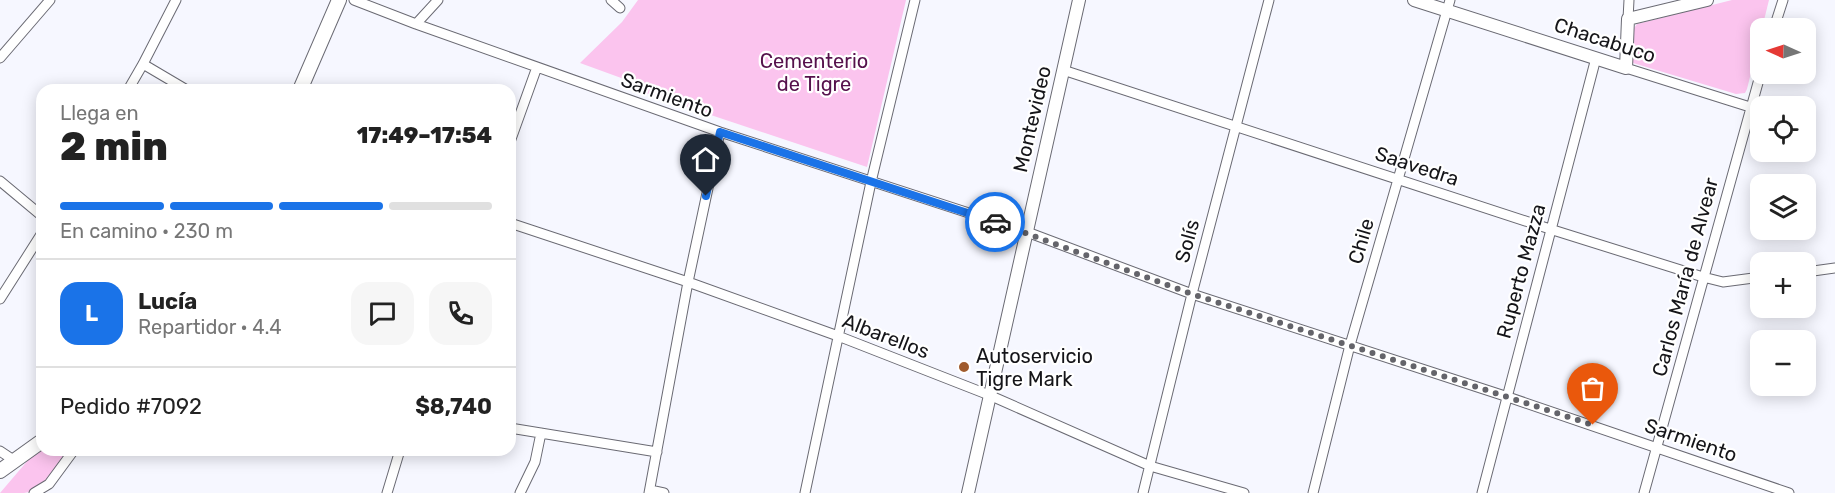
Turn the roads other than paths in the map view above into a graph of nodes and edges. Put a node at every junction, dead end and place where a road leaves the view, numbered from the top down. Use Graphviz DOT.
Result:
graph roads {
  1 [pos="50,0"];
  2 [pos="339,0"];
  3 [pos="354,0"];
  4 [pos="438,0"];
  5 [pos="611,0"];
  6 [pos="915,0"];
  7 [pos="1079,0"];
  8 [pos="1269,0"];
  9 [pos="1414,0"];
  10 [pos="1629,0"];
  11 [pos="1707,0"];
  12 [pos="1783,0"];
  13 [pos="171,2"];
  14 [pos="1448,5"];
  15 [pos="620,8"];
  16 [pos="1777,18"];
  17 [pos="1628,19"];
  18 [pos="416,24"];
  19 [pos="0,58"];
  20 [pos="1596,58"];
  21 [pos="143,64"];
  22 [pos="537,67"];
  23 [pos="1626,68"];
  24 [pos="1064,70"];
  25 [pos="131,84"];
  26 [pos="177,84"];
  27 [pos="303,84"];
  28 [pos="1750,107"];
  29 [pos="516,125"];
  30 [pos="1236,125"];
  31 [pos="720,132"];
  32 [pos="1398,179"];
  33 [pos="0,181"];
  34 [pos="872,182"];
  35 [pos="36,211"];
  36 [pos="516,225"];
  37 [pos="1552,230"];
  38 [pos="1027,232"];
  39 [pos="36,242"];
  40 [pos="1835,268"];
  41 [pos="1816,271"];
  42 [pos="1703,277"];
  43 [pos="1750,278"];
  44 [pos="688,282"];
  45 [pos="1192,294"];
  46 [pos="0,299"];
  47 [pos="837,336"];
  48 [pos="1350,345"];
  49 [pos="989,395"];
  50 [pos="1508,397"];
  51 [pos="516,429"];
  52 [pos="541,433"];
  53 [pos="36,446"];
  54 [pos="1657,447"];
  55 [pos="0,451"];
  56 [pos="657,452"];
  57 [pos="70,456"];
  58 [pos="398,456"];
  59 [pos="1150,466"];
  60 [pos="6,470"];
  61 [pos="650,492"];
  62 [pos="34,493"];
  63 [pos="387,493"];
  64 [pos="520,493"];
  65 [pos="664,493"];
  66 [pos="805,493"];
  67 [pos="968,493"];
  68 [pos="1143,493"];
  69 [pos="1244,493"];
  70 [pos="1313,493"];
  71 [pos="1482,493"];
  72 [pos="1644,493"];
  73 [pos="1789,493"];
  1 -- 19 [label="street"];
  2 -- 27 [label="main road"];
  3 -- 18 [label="street, Sarmiento"];
  4 -- 18 [label="street"];
  5 -- 15 [label="street"];
  6 -- 34 [label="street"];
  7 -- 24 [label="street, Montevideo"];
  8 -- 30 [label="street, Solís"];
  9 -- 14 [label="street, Chacabuco"];
  10 -- 17 [label="street"];
  11 -- 17 [label="street"];
  12 -- 16 [label="street"];
  13 -- 21 [label="street"];
  14 -- 20 [label="street, Chacabuco"];
  14 -- 32 [label="street, Chile"];
  17 -- 23 [label="street"];
  18 -- 22 [label="street, Sarmiento"];
  20 -- 23 [label="street, Chacabuco"];
  20 -- 37 [label="street, Ruperto Mazza"];
  21 -- 25 [label="street"];
  21 -- 26 [label="street"];
  22 -- 29 [label="street"];
  22 -- 31 [label="street, Sarmiento"];
  23 -- 28 [label="street, Chacabuco"];
  24 -- 30 [label="street, Saavedra"];
  24 -- 38 [label="street, Montevideo"];
  28 -- 42 [label="street, Carlos María de Alvear"];
  30 -- 32 [label="street, Saavedra"];
  30 -- 45 [label="street, Solís"];
  31 -- 34 [label="street, Sarmiento"];
  31 -- 44 [label="street"];
  32 -- 37 [label="street, Saavedra"];
  32 -- 48 [label="street, Chile"];
  33 -- 35 [label="street"];
  34 -- 38 [label="street, Sarmiento"];
  34 -- 47 [label="street"];
  36 -- 44 [label="street, Albarellos"];
  37 -- 42 [label="street, Saavedra"];
  37 -- 50 [label="street, Ruperto Mazza"];
  38 -- 45 [label="street, Sarmiento"];
  38 -- 49 [label="street, Montevideo"];
  39 -- 46 [label="street"];
  40 -- 41 [label="street"];
  42 -- 43 [label="street, Saavedra"];
  42 -- 54 [label="street, Carlos María de Alvear"];
  44 -- 47 [label="street, Albarellos"];
  44 -- 56 [label="street"];
  45 -- 48 [label="street, Sarmiento"];
  45 -- 59 [label="street, Solís"];
  47 -- 49 [label="street, Albarellos"];
  47 -- 66 [label="street"];
  48 -- 50 [label="street, Sarmiento"];
  48 -- 70 [label="street, Chile"];
  49 -- 59 [label="street, Albarellos"];
  49 -- 67 [label="street, Montevideo"];
  50 -- 54 [label="street, Sarmiento"];
  50 -- 71 [label="street, Ruperto Mazza"];
  51 -- 52 [label="street"];
  52 -- 56 [label="street"];
  52 -- 64 [label="street"];
  53 -- 60 [label="main road"];
  54 -- 72 [label="street, Carlos María de Alvear"];
  54 -- 73 [label="street, Sarmiento"];
  55 -- 60 [label="street"];
  56 -- 61 [label="street"];
  57 -- 62 [label="street"];
  58 -- 63 [label="street"];
  59 -- 68 [label="street, Solís"];
  59 -- 69 [label="street, Albarellos"];
  61 -- 65 [label="street"];
}
